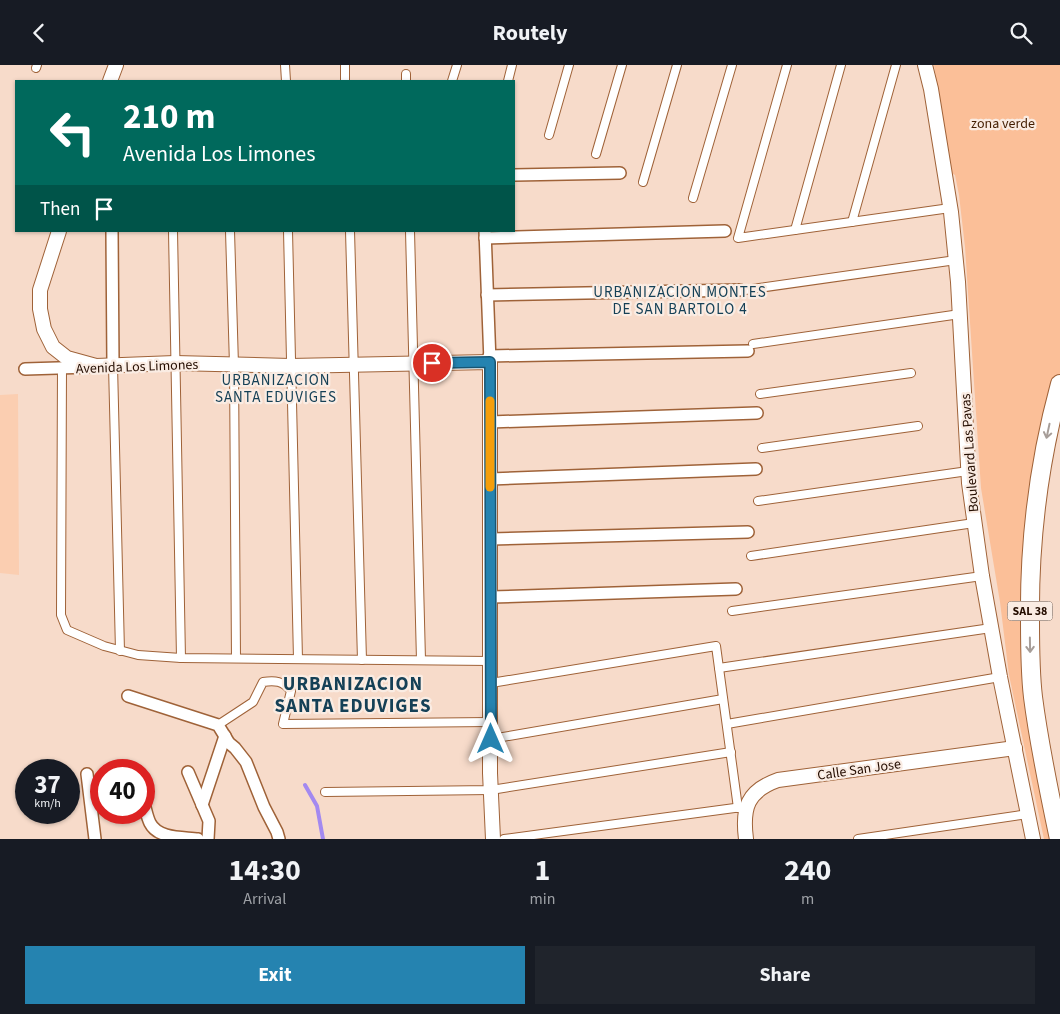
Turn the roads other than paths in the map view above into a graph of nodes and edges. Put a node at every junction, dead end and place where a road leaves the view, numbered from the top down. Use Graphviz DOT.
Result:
graph roads {
  1 [pos="116,65"];
  2 [pos="285,65"];
  3 [pos="345,65"];
  4 [pos="457,65"];
  5 [pos="512,65"];
  6 [pos="569,65"];
  7 [pos="622,65"];
  8 [pos="678,65"];
  9 [pos="732,65"];
  10 [pos="787,65"];
  11 [pos="841,65"];
  12 [pos="896,65"];
  13 [pos="925,65"];
  14 [pos="110,80"];
  15 [pos="286,80"];
  16 [pos="345,80"];
  17 [pos="452,80"];
  18 [pos="508,80"];
  19 [pos="549,135"];
  20 [pos="596,154"];
  21 [pos="620,173"];
  22 [pos="515,175"];
  23 [pos="643,182"];
  24 [pos="693,198"];
  25 [pos="950,208"];
  26 [pos="852,222"];
  27 [pos="795,230"];
  28 [pos="725,231"];
  29 [pos="59,232"];
  30 [pos="112,232"];
  31 [pos="173,232"];
  32 [pos="230,232"];
  33 [pos="288,232"];
  34 [pos="350,232"];
  35 [pos="410,232"];
  36 [pos="485,234"];
  37 [pos="956,260"];
  38 [pos="742,290"];
  39 [pos="487,295"];
  40 [pos="960,314"];
  41 [pos="751,347"];
  42 [pos="490,359"];
  43 [pos="175,363"];
  44 [pos="413,364"];
  45 [pos="113,365"];
  46 [pos="234,365"];
  47 [pos="355,365"];
  48 [pos="96,366"];
  49 [pos="290,366"];
  50 [pos="62,368"];
  51 [pos="25,369"];
  52 [pos="911,373"];
  53 [pos="1060,384"];
  54 [pos="760,394"];
  55 [pos="757,413"];
  56 [pos="490,421"];
  57 [pos="918,426"];
  58 [pos="762,448"];
  59 [pos="756,469"];
  60 [pos="968,471"];
  61 [pos="490,479"];
  62 [pos="758,501"];
  63 [pos="974,523"];
  64 [pos="748,532"];
  65 [pos="491,539"];
  66 [pos="751,556"];
  67 [pos="982,576"];
  68 [pos="736,589"];
  69 [pos="491,597"];
  70 [pos="732,611"];
  71 [pos="991,628"];
  72 [pos="120,651"];
  73 [pos="181,658"];
  74 [pos="236,658"];
  75 [pos="298,659"];
  76 [pos="362,660"];
  77 [pos="421,660"];
  78 [pos="491,661"];
  79 [pos="718,667"];
  80 [pos="1000,677"];
  81 [pos="491,683"];
  82 [pos="128,696"];
  83 [pos="723,699"];
  84 [pos="491,722"];
  85 [pos="727,724"];
  86 [pos="218,725"];
  87 [pos="225,736"];
  88 [pos="491,739"];
  89 [pos="1015,748"];
  90 [pos="730,752"];
  91 [pos="188,772"];
  92 [pos="87,774"];
  93 [pos="491,789"];
  94 [pos="324,792"];
  95 [pos="202,805"];
  96 [pos="743,807"];
  97 [pos="1028,814"];
  98 [pos="151,824"];
  99 [pos="95,839"];
  100 [pos="198,839"];
  101 [pos="208,839"];
  102 [pos="279,839"];
  103 [pos="493,839"];
  104 [pos="504,839"];
  105 [pos="746,839"];
  106 [pos="858,839"];
  107 [pos="1033,839"];
  108 [pos="1059,839"];
  1 -- 14 [label="street"];
  2 -- 15 [label="street"];
  3 -- 16 [label="street"];
  4 -- 17 [label="street"];
  5 -- 18 [label="street"];
  6 -- 19 [label="street"];
  7 -- 20 [label="street"];
  8 -- 23 [label="street"];
  9 -- 24 [label="street"];
  10 -- 27 [label="street"];
  11 -- 27 [label="street"];
  12 -- 26 [label="street"];
  13 -- 25 [label="street, Boulevard Las Pavas"];
  21 -- 22 [label="street"];
  25 -- 26 [label="street"];
  25 -- 37 [label="street, Boulevard Las Pavas"];
  26 -- 27 [label="street"];
  28 -- 36 [label="street"];
  29 -- 48 [label="street"];
  30 -- 45 [label="street"];
  31 -- 43 [label="street"];
  32 -- 46 [label="street"];
  33 -- 49 [label="street"];
  34 -- 47 [label="street"];
  35 -- 44 [label="street"];
  36 -- 39 [label="street"];
  37 -- 38 [label="street"];
  37 -- 40 [label="street, Boulevard Las Pavas"];
  38 -- 39 [label="street"];
  39 -- 42 [label="street"];
  40 -- 41 [label="street"];
  40 -- 60 [label="street, Boulevard Las Pavas"];
  41 -- 42 [label="street"];
  42 -- 44 [label="street, Avenida Los Limones"];
  42 -- 56 [label="street"];
  43 -- 45 [label="street, Avenida Los Limones"];
  43 -- 46 [label="street, Avenida Los Limones"];
  43 -- 73 [label="street"];
  44 -- 47 [label="street, Avenida Los Limones"];
  44 -- 77 [label="street"];
  45 -- 48 [label="street, Avenida Los Limones"];
  45 -- 72 [label="street"];
  46 -- 49 [label="street, Avenida Los Limones"];
  46 -- 74 [label="street"];
  47 -- 49 [label="street, Avenida Los Limones"];
  47 -- 76 [label="street"];
  48 -- 50 [label="street, Avenida Los Limones"];
  49 -- 75 [label="street"];
  50 -- 51 [label="street, Avenida Los Limones"];
  50 -- 72 [label="street"];
  52 -- 54 [label="street"];
  53 -- 108 [label="highway, SAL 38, one-way"];
  55 -- 56 [label="street"];
  56 -- 61 [label="street"];
  57 -- 58 [label="street"];
  59 -- 61 [label="street"];
  60 -- 62 [label="street"];
  60 -- 63 [label="street, Boulevard Las Pavas"];
  61 -- 65 [label="street"];
  63 -- 66 [label="street"];
  63 -- 67 [label="street, Boulevard Las Pavas"];
  64 -- 65 [label="street"];
  65 -- 69 [label="street"];
  67 -- 70 [label="street"];
  67 -- 71 [label="street, Boulevard Las Pavas"];
  68 -- 69 [label="street"];
  69 -- 78 [label="street"];
  71 -- 79 [label="street"];
  71 -- 80 [label="street, Boulevard Las Pavas"];
  72 -- 73 [label="street"];
  73 -- 74 [label="street"];
  74 -- 75 [label="street"];
  75 -- 76 [label="street"];
  76 -- 77 [label="street"];
  77 -- 78 [label="street"];
  78 -- 81 [label="street"];
  79 -- 81 [label="street"];
  79 -- 83 [label="street"];
  80 -- 85 [label="street"];
  80 -- 89 [label="street, Boulevard Las Pavas"];
  81 -- 84 [label="street"];
  82 -- 86 [label="street"];
  83 -- 85 [label="street"];
  83 -- 88 [label="street"];
  84 -- 86 [label="street"];
  84 -- 88 [label="street"];
  85 -- 90 [label="street"];
  86 -- 87 [label="street"];
  87 -- 95 [label="street"];
  87 -- 102 [label="street"];
  88 -- 93 [label="street"];
  89 -- 96 [label="street, Calle San Jose"];
  89 -- 97 [label="street, Boulevard Las Pavas"];
  90 -- 93 [label="street"];
  90 -- 96 [label="street"];
  91 -- 95 [label="street"];
  92 -- 99 [label="street"];
  93 -- 94 [label="street"];
  93 -- 103 [label="street"];
  95 -- 101 [label="street"];
  96 -- 104 [label="street"];
  96 -- 105 [label="street, Calle San Jose"];
  97 -- 106 [label="street"];
  97 -- 107 [label="street, Boulevard Las Pavas"];
  98 -- 100 [label="street"];
}
